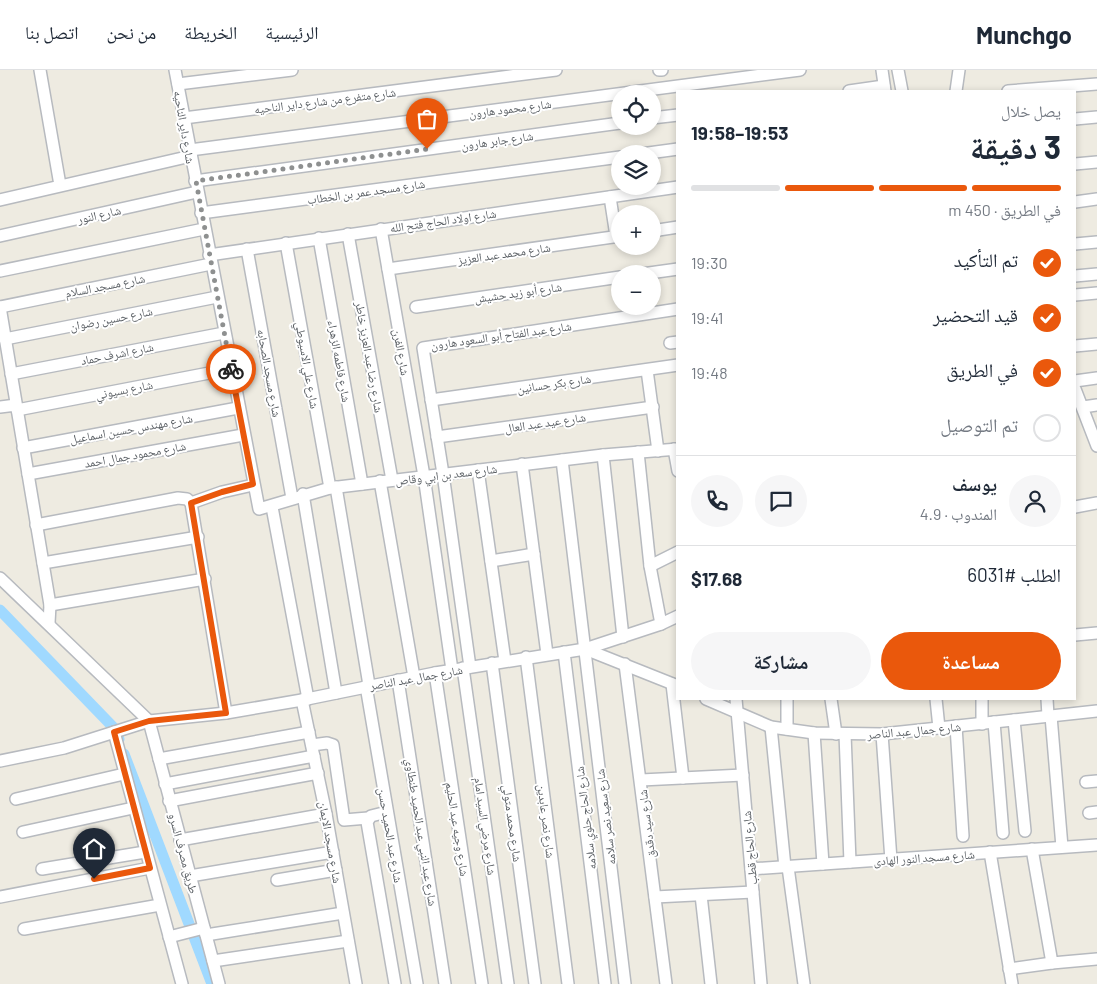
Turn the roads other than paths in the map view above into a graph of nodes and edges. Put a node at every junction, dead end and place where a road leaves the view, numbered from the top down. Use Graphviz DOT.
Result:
graph roads {
  1 [pos="40,70"];
  2 [pos="175,70"];
  3 [pos="292,70"];
  4 [pos="556,70"];
  5 [pos="800,70"];
  6 [pos="882,70"];
  7 [pos="898,70"];
  8 [pos="960,70"];
  9 [pos="178,84"];
  10 [pos="1097,84"];
  11 [pos="884,89"];
  12 [pos="866,90"];
  13 [pos="902,90"];
  14 [pos="956,90"];
  15 [pos="1021,90"];
  16 [pos="676,115"];
  17 [pos="661,117"];
  18 [pos="1097,117"];
  19 [pos="184,118"];
  20 [pos="1076,119"];
  21 [pos="611,124"];
  22 [pos="676,149"];
  23 [pos="661,151"];
  24 [pos="190,153"];
  25 [pos="611,157"];
  26 [pos="1097,162"];
  27 [pos="1076,164"];
  28 [pos="60,185"];
  29 [pos="196,186"];
  30 [pos="676,187"];
  31 [pos="610,197"];
  32 [pos="1097,199"];
  33 [pos="0,200"];
  34 [pos="1076,202"];
  35 [pos="612,205"];
  36 [pos="201,213"];
  37 [pos="676,227"];
  38 [pos="204,229"];
  39 [pos="380,229"];
  40 [pos="661,230"];
  41 [pos="348,234"];
  42 [pos="0,236"];
  43 [pos="611,237"];
  44 [pos="319,238"];
  45 [pos="1097,242"];
  46 [pos="286,243"];
  47 [pos="1076,244"];
  48 [pos="248,249"];
  49 [pos="210,259"];
  50 [pos="676,269"];
  51 [pos="388,270"];
  52 [pos="0,271"];
  53 [pos="661,271"];
  54 [pos="1097,274"];
  55 [pos="1076,276"];
  56 [pos="611,278"];
  57 [pos="1097,293"];
  58 [pos="1076,295"];
  59 [pos="217,297"];
  60 [pos="0,307"];
  61 [pos="416,307"];
  62 [pos="676,309"];
  63 [pos="224,333"];
  64 [pos="5,339"];
  65 [pos="1097,344"];
  66 [pos="1076,346"];
  67 [pos="676,365"];
  68 [pos="230,369"];
  69 [pos="647,370"];
  70 [pos="11,374"];
  71 [pos="1097,378"];
  72 [pos="1076,381"];
  73 [pos="1076,393"];
  74 [pos="431,400"];
  75 [pos="1097,405"];
  76 [pos="0,407"];
  77 [pos="17,407"];
  78 [pos="652,407"];
  79 [pos="1083,407"];
  80 [pos="238,408"];
  81 [pos="243,435"];
  82 [pos="437,437"];
  83 [pos="1097,446"];
  84 [pos="23,448"];
  85 [pos="676,449"];
  86 [pos="658,451"];
  87 [pos="638,452"];
  88 [pos="602,455"];
  89 [pos="562,460"];
  90 [pos="522,464"];
  91 [pos="478,470"];
  92 [pos="28,474"];
  93 [pos="443,474"];
  94 [pos="424,476"];
  95 [pos="386,480"];
  96 [pos="253,484"];
  97 [pos="362,484"];
  98 [pos="333,487"];
  99 [pos="298,496"];
  100 [pos="191,503"];
  101 [pos="1097,504"];
  102 [pos="272,507"];
  103 [pos="1076,507"];
  104 [pos="258,508"];
  105 [pos="36,524"];
  106 [pos="198,537"];
  107 [pos="676,553"];
  108 [pos="534,554"];
  109 [pos="491,560"];
  110 [pos="43,563"];
  111 [pos="650,566"];
  112 [pos="0,578"];
  113 [pos="205,579"];
  114 [pos="50,605"];
  115 [pos="676,617"];
  116 [pos="49,623"];
  117 [pos="661,624"];
  118 [pos="1097,633"];
  119 [pos="1076,635"];
  120 [pos="623,637"];
  121 [pos="585,649"];
  122 [pos="564,652"];
  123 [pos="547,654"];
  124 [pos="526,657"];
  125 [pos="505,660"];
  126 [pos="492,663"];
  127 [pos="625,664"];
  128 [pos="462,668"];
  129 [pos="435,673"];
  130 [pos="414,677"];
  131 [pos="398,680"];
  132 [pos="367,685"];
  133 [pos="675,685"];
  134 [pos="336,693"];
  135 [pos="305,700"];
  136 [pos="676,700"];
  137 [pos="708,700"];
  138 [pos="736,700"];
  139 [pos="787,700"];
  140 [pos="831,700"];
  141 [pos="936,700"];
  142 [pos="982,700"];
  143 [pos="1047,700"];
  144 [pos="1097,711"];
  145 [pos="737,712"];
  146 [pos="226,713"];
  147 [pos="1049,716"];
  148 [pos="1014,720"];
  149 [pos="149,721"];
  150 [pos="988,723"];
  151 [pos="956,726"];
  152 [pos="772,727"];
  153 [pos="939,728"];
  154 [pos="787,730"];
  155 [pos="114,732"];
  156 [pos="309,732"];
  157 [pos="814,733"];
  158 [pos="841,734"];
  159 [pos="882,734"];
  160 [pos="313,750"];
  161 [pos="159,760"];
  162 [pos="0,761"];
  163 [pos="318,773"];
  164 [pos="124,774"];
  165 [pos="743,775"];
  166 [pos="683,778"];
  167 [pos="641,780"];
  168 [pos="165,784"];
  169 [pos="16,799"];
  170 [pos="169,801"];
  171 [pos="133,808"];
  172 [pos="387,812"];
  173 [pos="326,814"];
  174 [pos="368,818"];
  175 [pos="1025,831"];
  176 [pos="23,832"];
  177 [pos="1003,833"];
  178 [pos="963,836"];
  179 [pos="180,840"];
  180 [pos="1097,845"];
  181 [pos="1062,847"];
  182 [pos="1032,849"];
  183 [pos="145,852"];
  184 [pos="333,852"];
  185 [pos="990,852"];
  186 [pos="891,860"];
  187 [pos="850,862"];
  188 [pos="823,864"];
  189 [pos="787,867"];
  190 [pos="150,868"];
  191 [pos="42,869"];
  192 [pos="336,870"];
  193 [pos="751,870"];
  194 [pos="190,876"];
  195 [pos="277,880"];
  196 [pos="753,892"];
  197 [pos="701,895"];
  198 [pos="0,897"];
  199 [pos="655,897"];
  200 [pos="160,905"];
  201 [pos="343,913"];
  202 [pos="24,930"];
  203 [pos="205,932"];
  204 [pos="169,937"];
  205 [pos="348,941"];
  206 [pos="1097,959"];
  207 [pos="213,961"];
  208 [pos="1052,963"];
  209 [pos="1010,969"];
  210 [pos="182,984"];
  211 [pos="220,984"];
  212 [pos="356,984"];
  213 [pos="395,984"];
  214 [pos="417,984"];
  215 [pos="445,984"];
  216 [pos="482,984"];
  217 [pos="508,984"];
  218 [pos="535,984"];
  219 [pos="568,984"];
  220 [pos="605,984"];
  221 [pos="625,984"];
  222 [pos="666,984"];
  223 [pos="711,984"];
  224 [pos="761,984"];
  225 [pos="804,984"];
  226 [pos="1012,984"];
  1 -- 28 [label="street"];
  2 -- 9 [label="street, شارع داير الناحيه"];
  3 -- 9 [label="street"];
  4 -- 19 [label="street, شارع متفرع من شارع داير الناحيه"];
  5 -- 24 [label="street, شارع محمود هارون"];
  6 -- 11 [label="street"];
  7 -- 13 [label="street"];
  8 -- 14 [label="street"];
  9 -- 19 [label="street, شارع داير الناحيه"];
  10 -- 15 [label="street"];
  11 -- 12 [label="street"];
  16 -- 17 [label="street"];
  18 -- 20 [label="street"];
  19 -- 24 [label="street, شارع داير الناحيه"];
  21 -- 29 [label="street, شارع جابر هارون"];
  22 -- 23 [label="street"];
  24 -- 28 [label="street, شارع محمود هارون"];
  24 -- 29 [label="street, شارع داير الناحيه"];
  25 -- 36 [label="street, شارع مسجد عمر بن الخطاب"];
  26 -- 27 [label="street"];
  28 -- 33 [label="street, شارع محمود هارون"];
  29 -- 36 [label="street, شارع داير الناحيه"];
  29 -- 42 [label="street, شارع النور"];
  30 -- 31 [label="street, شارع اولاد الحاج فتح الله"];
  31 -- 35 [label="street"];
  31 -- 39 [label="street, شارع اولاد الحاج فتح الله"];
  32 -- 34 [label="street"];
  36 -- 38 [label="street, شارع داير الناحيه"];
  37 -- 40 [label="street"];
  38 -- 49 [label="street, شارع داير الناحيه"];
  38 -- 52 [label="street"];
  39 -- 41 [label="street, شارع اولاد الحاج فتح الله"];
  39 -- 51 [label="street, شارع الفرن"];
  41 -- 44 [label="street, شارع اولاد الحاج فتح الله"];
  41 -- 95 [label="street, شارع رضا عبد العزيز خاطر"];
  43 -- 51 [label="street, شارع محمد عبد العزيز"];
  44 -- 46 [label="street, شارع اولاد الحاج فتح الله"];
  44 -- 97 [label="street, شارع فاطمه الزهراء"];
  45 -- 47 [label="street"];
  46 -- 48 [label="street, شارع اولاد الحاج فتح الله"];
  46 -- 98 [label="street, شارع علي الاسيوطي"];
  48 -- 49 [label="street, شارع اولاد الحاج فتح الله"];
  48 -- 99 [label="street, شارع مسجد الصحابه"];
  49 -- 59 [label="street, شارع داير الناحيه"];
  49 -- 60 [label="street, شارع مسجد السلام"];
  50 -- 53 [label="street"];
  51 -- 94 [label="street, شارع الفرن"];
  54 -- 55 [label="street"];
  56 -- 61 [label="street, شارع أبو زيد حشيش"];
  57 -- 58 [label="street"];
  59 -- 63 [label="street, شارع داير الناحيه"];
  59 -- 64 [label="street, شارع حسين رضوان"];
  60 -- 64 [label="street"];
  62 -- 74 [label="street, شارع عبد الفتاح أبو السعود هارون"];
  63 -- 68 [label="street, شارع داير الناحيه"];
  63 -- 70 [label="street, شارع اشرف حماد"];
  64 -- 70 [label="street"];
  65 -- 66 [label="street"];
  67 -- 69 [label="street, شارع بكر حسانين"];
  68 -- 77 [label="street, شارع بسيوني"];
  68 -- 80 [label="street, شارع داير الناحيه"];
  69 -- 74 [label="street, شارع بكر حسانين"];
  69 -- 78 [label="street"];
  70 -- 77 [label="street"];
  71 -- 72 [label="street"];
  73 -- 79 [label="street"];
  74 -- 82 [label="street, شارع عبد الفتاح أبو السعود هارون"];
  75 -- 79 [label="street"];
  76 -- 77 [label="street, شارع بسيوني"];
  77 -- 84 [label="street"];
  78 -- 82 [label="street, شارع عيد عبد العال"];
  78 -- 86 [label="street"];
  79 -- 83 [label="street"];
  80 -- 81 [label="street, شارع داير الناحيه"];
  80 -- 84 [label="street, شارع مهندس حسين اسماعيل"];
  81 -- 92 [label="street, شارع محمود جمال احمد"];
  81 -- 96 [label="street, شارع داير الناحيه"];
  82 -- 93 [label="street, شارع عبد الفتاح أبو السعود هارون"];
  84 -- 92 [label="street"];
  85 -- 86 [label="street, شارع سعد بن ابي وقاص"];
  86 -- 87 [label="street, شارع سعد بن ابي وقاص"];
  87 -- 88 [label="street, شارع سعد بن ابي وقاص"];
  87 -- 111 [label="street"];
  88 -- 89 [label="street, شارع سعد بن ابي وقاص"];
  88 -- 120 [label="street"];
  89 -- 90 [label="street, شارع سعد بن ابي وقاص"];
  89 -- 121 [label="street, شارع سعيد نصر سلامه"];
  90 -- 91 [label="street, شارع سعد بن ابي وقاص"];
  90 -- 108 [label="street"];
  91 -- 93 [label="street, شارع سعد بن ابي وقاص"];
  91 -- 109 [label="street"];
  92 -- 105 [label="street"];
  93 -- 94 [label="street, شارع سعد بن ابي وقاص"];
  93 -- 128 [label="street, شارع عبد الفتاح أبو السعود هارون"];
  94 -- 95 [label="street, شارع سعد بن ابي وقاص"];
  94 -- 128 [label="street, شارع الفرن"];
  95 -- 97 [label="street, شارع سعد بن ابي وقاص"];
  95 -- 130 [label="street, شارع رضا عبد العزيز خاطر"];
  96 -- 100 [label="street"];
  96 -- 104 [label="street, شارع داير الناحيه"];
  97 -- 98 [label="street, شارع سعد بن ابي وقاص"];
  98 -- 99 [label="street, شارع سعد بن ابي وقاص"];
  98 -- 132 [label="street, شارع علي الاسيوطي"];
  99 -- 102 [label="street, شارع سعد بن ابي وقاص"];
  99 -- 134 [label="street, شارع مسجد الصحابه"];
  100 -- 105 [label="street"];
  100 -- 106 [label="street"];
  101 -- 103 [label="street"];
  102 -- 104 [label="street, شارع سعد بن ابي وقاص"];
  102 -- 135 [label="street, شارع مسجد الايمان"];
  105 -- 110 [label="street"];
  106 -- 110 [label="street"];
  106 -- 113 [label="street"];
  107 -- 111 [label="street"];
  108 -- 109 [label="street"];
  108 -- 123 [label="street"];
  109 -- 125 [label="street"];
  110 -- 114 [label="street"];
  111 -- 117 [label="street"];
  112 -- 116 [label="street"];
  113 -- 114 [label="street"];
  113 -- 146 [label="street"];
  114 -- 116 [label="street"];
  115 -- 117 [label="street"];
  116 -- 149 [label="street"];
  117 -- 120 [label="street"];
  118 -- 119 [label="street"];
  120 -- 121 [label="street"];
  121 -- 122 [label="street, شارع جمال عبد الناصر"];
  121 -- 127 [label="street, شارع جمال عبد الناصر"];
  121 -- 221 [label="street, شارع سعيد نصر سلامه"];
  122 -- 123 [label="street, شارع جمال عبد الناصر"];
  122 -- 220 [label="street, شارع الحاج حلوي سلامه"];
  123 -- 124 [label="street, شارع جمال عبد الناصر"];
  124 -- 125 [label="street, شارع جمال عبد الناصر"];
  124 -- 219 [label="street, شارع نصر عابدين"];
  125 -- 126 [label="street, شارع جمال عبد الناصر"];
  126 -- 128 [label="street, شارع جمال عبد الناصر"];
  126 -- 218 [label="street, شارع محمد متولي"];
  127 -- 133 [label="street, شارع جمال عبد الناصر"];
  127 -- 167 [label="street, شارع سيد دقدق"];
  128 -- 129 [label="street, شارع جمال عبد الناصر"];
  128 -- 217 [label="street, شارع مرضي السيد امام"];
  129 -- 130 [label="street, شارع جمال عبد الناصر"];
  129 -- 216 [label="street, شارع وجيه عبد الحليم"];
  130 -- 131 [label="street, شارع جمال عبد الناصر"];
  131 -- 132 [label="street, شارع جمال عبد الناصر"];
  131 -- 215 [label="street, شارع عبد النبي عبد الحميد طنطاوي"];
  132 -- 134 [label="street, شارع جمال عبد الناصر"];
  132 -- 172 [label="street, شارع عبد الحميد حسن"];
  134 -- 135 [label="street, شارع جمال عبد الناصر"];
  135 -- 146 [label="street, شارع جمال عبد الناصر"];
  135 -- 156 [label="street, شارع مسجد الايمان"];
  136 -- 166 [label="street"];
  137 -- 145 [label="street, شارع جمال عبد الناصر"];
  138 -- 145 [label="street, شارع الحاج قطب"];
  139 -- 154 [label="street"];
  140 -- 158 [label="street"];
  141 -- 153 [label="street"];
  142 -- 150 [label="street"];
  143 -- 147 [label="street"];
  144 -- 147 [label="street, شارع جمال عبد الناصر"];
  145 -- 152 [label="street, شارع جمال عبد الناصر"];
  145 -- 165 [label="street, شارع الحاج قطب"];
  146 -- 149 [label="street, شارع جمال عبد الناصر"];
  147 -- 148 [label="street, شارع جمال عبد الناصر"];
  147 -- 181 [label="street"];
  148 -- 150 [label="street, شارع جمال عبد الناصر"];
  148 -- 175 [label="street"];
  149 -- 155 [label="street, شارع جمال عبد الناصر"];
  149 -- 161 [label="street, طريق مصرف السرو"];
  150 -- 151 [label="street, شارع جمال عبد الناصر"];
  150 -- 177 [label="street"];
  151 -- 153 [label="street, شارع جمال عبد الناصر"];
  151 -- 178 [label="street"];
  152 -- 154 [label="street, شارع جمال عبد الناصر"];
  152 -- 189 [label="street"];
  153 -- 159 [label="street, شارع جمال عبد الناصر"];
  154 -- 157 [label="street, شارع جمال عبد الناصر"];
  155 -- 162 [label="street, شارع جمال عبد الناصر"];
  155 -- 164 [label="street"];
  156 -- 160 [label="street, شارع مسجد الايمان"];
  156 -- 161 [label="street"];
  157 -- 158 [label="street, شارع جمال عبد الناصر"];
  157 -- 188 [label="street"];
  158 -- 159 [label="street, شارع جمال عبد الناصر"];
  158 -- 187 [label="street"];
  159 -- 186 [label="street"];
  160 -- 163 [label="street, شارع مسجد الايمان"];
  160 -- 168 [label="street"];
  160 -- 174 [label="street"];
  161 -- 168 [label="street, طريق مصرف السرو"];
  163 -- 170 [label="street"];
  163 -- 173 [label="street, شارع مسجد الايمان"];
  164 -- 169 [label="street"];
  164 -- 171 [label="street"];
  165 -- 166 [label="street"];
  165 -- 193 [label="street, شارع الحاج قطب"];
  166 -- 167 [label="street"];
  167 -- 199 [label="street, شارع سيد دقدق"];
  168 -- 170 [label="street, طريق مصرف السرو"];
  170 -- 179 [label="street, طريق مصرف السرو"];
  171 -- 176 [label="street"];
  171 -- 183 [label="street"];
  172 -- 174 [label="street"];
  172 -- 214 [label="street, شارع عبد الحميد حسن"];
  173 -- 179 [label="street"];
  173 -- 184 [label="street, شارع مسجد الايمان"];
  174 -- 213 [label="street"];
  179 -- 194 [label="street, طريق مصرف السرو"];
  180 -- 181 [label="street, شارع مسجد النور الهادى"];
  181 -- 182 [label="street, شارع مسجد النور الهادى"];
  182 -- 185 [label="street, شارع مسجد النور الهادى"];
  182 -- 208 [label="street"];
  183 -- 190 [label="street"];
  183 -- 191 [label="street"];
  184 -- 192 [label="street, شارع مسجد الايمان"];
  184 -- 194 [label="street"];
  185 -- 186 [label="street, شارع مسجد النور الهادى"];
  185 -- 209 [label="street"];
  186 -- 187 [label="street, شارع مسجد النور الهادى"];
  187 -- 188 [label="street, شارع مسجد النور الهادى"];
  188 -- 189 [label="street, شارع مسجد النور الهادى"];
  189 -- 193 [label="street, شارع مسجد النور الهادى"];
  189 -- 225 [label="street"];
  190 -- 198 [label="street"];
  190 -- 200 [label="street"];
  192 -- 195 [label="street"];
  192 -- 201 [label="street, شارع مسجد الايمان"];
  193 -- 196 [label="street, شارع الحاج قطب"];
  194 -- 203 [label="street, طريق مصرف السرو"];
  196 -- 197 [label="street"];
  196 -- 224 [label="street, شارع الحاج قطب"];
  197 -- 199 [label="street"];
  197 -- 223 [label="street"];
  199 -- 222 [label="street, شارع سيد دقدق"];
  200 -- 202 [label="street"];
  200 -- 204 [label="street"];
  201 -- 203 [label="street"];
  201 -- 205 [label="street, شارع مسجد الايمان"];
  203 -- 204 [label="street"];
  203 -- 207 [label="street, طريق مصرف السرو"];
  204 -- 210 [label="street"];
  205 -- 207 [label="street"];
  205 -- 212 [label="street, شارع مسجد الايمان"];
  206 -- 208 [label="street"];
  207 -- 211 [label="street, طريق مصرف السرو"];
  208 -- 209 [label="street"];
  209 -- 226 [label="street"];
}
